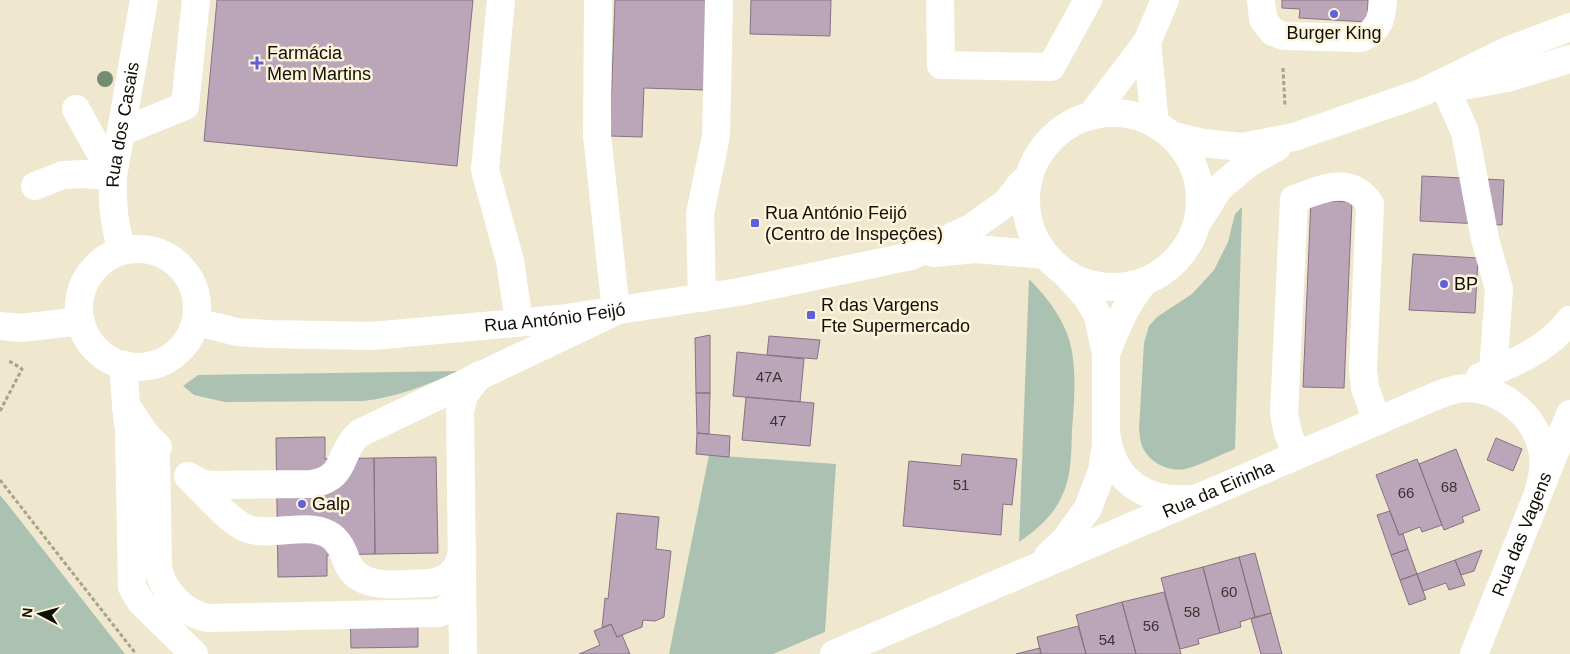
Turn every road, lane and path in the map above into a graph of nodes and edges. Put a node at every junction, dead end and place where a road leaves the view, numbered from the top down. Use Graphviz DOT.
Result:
graph roads {
  1 [pos="144,0"];
  2 [pos="196,0"];
  3 [pos="502,0"];
  4 [pos="598,0"];
  5 [pos="719,0"];
  6 [pos="940,0"];
  7 [pos="1088,0"];
  8 [pos="1165,0"];
  9 [pos="1261,0"];
  10 [pos="1383,0"];
  11 [pos="1570,27"];
  12 [pos="1147,42"];
  13 [pos="1567,62"];
  14 [pos="1433,91"];
  15 [pos="76,109"];
  16 [pos="1091,116"];
  17 [pos="1164,130"];
  18 [pos="121,132"];
  19 [pos="1294,137"];
  20 [pos="113,176"];
  21 [pos="1029,178"];
  22 [pos="36,186"];
  23 [pos="1197,224"];
  24 [pos="122,251"];
  25 [pos="911,255"];
  26 [pos="1045,255"];
  27 [pos="1065,274"];
  28 [pos="1144,282"];
  29 [pos="702,298"];
  30 [pos="616,311"];
  31 [pos="1570,320"];
  32 [pos="81,321"];
  33 [pos="196,322"];
  34 [pos="519,322"];
  35 [pos="0,326"];
  36 [pos="1106,354"];
  37 [pos="6,362"];
  38 [pos="123,365"];
  39 [pos="1493,372"];
  40 [pos="479,375"];
  41 [pos="1438,395"];
  42 [pos="126,405"];
  43 [pos="0,411"];
  44 [pos="1570,414"];
  45 [pos="1377,421"];
  46 [pos="1105,426"];
  47 [pos="146,435"];
  48 [pos="1297,455"];
  49 [pos="188,476"];
  50 [pos="0,480"];
  51 [pos="1538,493"];
  52 [pos="1196,499"];
  53 [pos="462,550"];
  54 [pos="1012,577"];
  55 [pos="462,581"];
  56 [pos="136,654"];
  57 [pos="194,654"];
  58 [pos="464,654"];
  59 [pos="834,654"];
  60 [pos="1474,654"];
  1 -- 18 [label="street, Rua dos Casais"];
  2 -- 18 [label="street"];
  3 -- 34 [label="street"];
  4 -- 30 [label="street"];
  5 -- 29 [label="street"];
  6 -- 7 [label="street"];
  8 -- 12 [label="street"];
  9 -- 10 [label="street"];
  11 -- 14 [label="street"];
  12 -- 16 [label="street"];
  12 -- 17 [label="street"];
  13 -- 14 [label="street"];
  14 -- 19 [label="street"];
  14 -- 39 [label="street"];
  15 -- 20 [label="street"];
  16 -- 17 [label="street"];
  16 -- 21 [label="street"];
  17 -- 19 [label="street"];
  17 -- 23 [label="street"];
  18 -- 20 [label="street, Rua dos Casais"];
  19 -- 23 [label="street"];
  20 -- 22 [label="street"];
  20 -- 24 [label="street, Rua dos Casais"];
  21 -- 25 [label="street, Rua António Feijó"];
  21 -- 26 [label="street"];
  23 -- 28 [label="street"];
  24 -- 32 [label="street"];
  24 -- 33 [label="street"];
  25 -- 26 [label="street, Rua António Feijó"];
  25 -- 29 [label="street, Rua António Feijó"];
  26 -- 27 [label="street"];
  27 -- 28 [label="street"];
  27 -- 36 [label="street"];
  28 -- 36 [label="street"];
  29 -- 30 [label="street, Rua António Feijó"];
  30 -- 34 [label="street, Rua António Feijó"];
  30 -- 40 [label="street"];
  31 -- 39 [label="street"];
  32 -- 35 [label="street"];
  32 -- 38 [label="street"];
  33 -- 34 [label="street, Rua António Feijó"];
  33 -- 38 [label="street"];
  36 -- 46 [label="street"];
  37 -- 43 [label="path"];
  38 -- 42 [label="street"];
  39 -- 41 [label="street"];
  40 -- 49 [label="street"];
  40 -- 53 [label="street"];
  41 -- 45 [label="street, Rua da Eirinha"];
  41 -- 51 [label="street, Rua da Eirinha"];
  42 -- 47 [label="street"];
  42 -- 57 [label="street"];
  44 -- 51 [label="street, Rua das Vagens"];
  45 -- 48 [label="street, Rua da Eirinha"];
  45 -- 48 [label="street"];
  46 -- 52 [label="street"];
  46 -- 54 [label="street"];
  47 -- 49 [label="street"];
  47 -- 55 [label="street"];
  48 -- 52 [label="street, Rua da Eirinha"];
  49 -- 53 [label="street"];
  50 -- 56 [label="path"];
  51 -- 60 [label="street, Rua das Vagens"];
  52 -- 54 [label="street, Rua da Eirinha"];
  53 -- 55 [label="street"];
  54 -- 59 [label="street, Rua da Eirinha"];
  55 -- 58 [label="street"];
}
